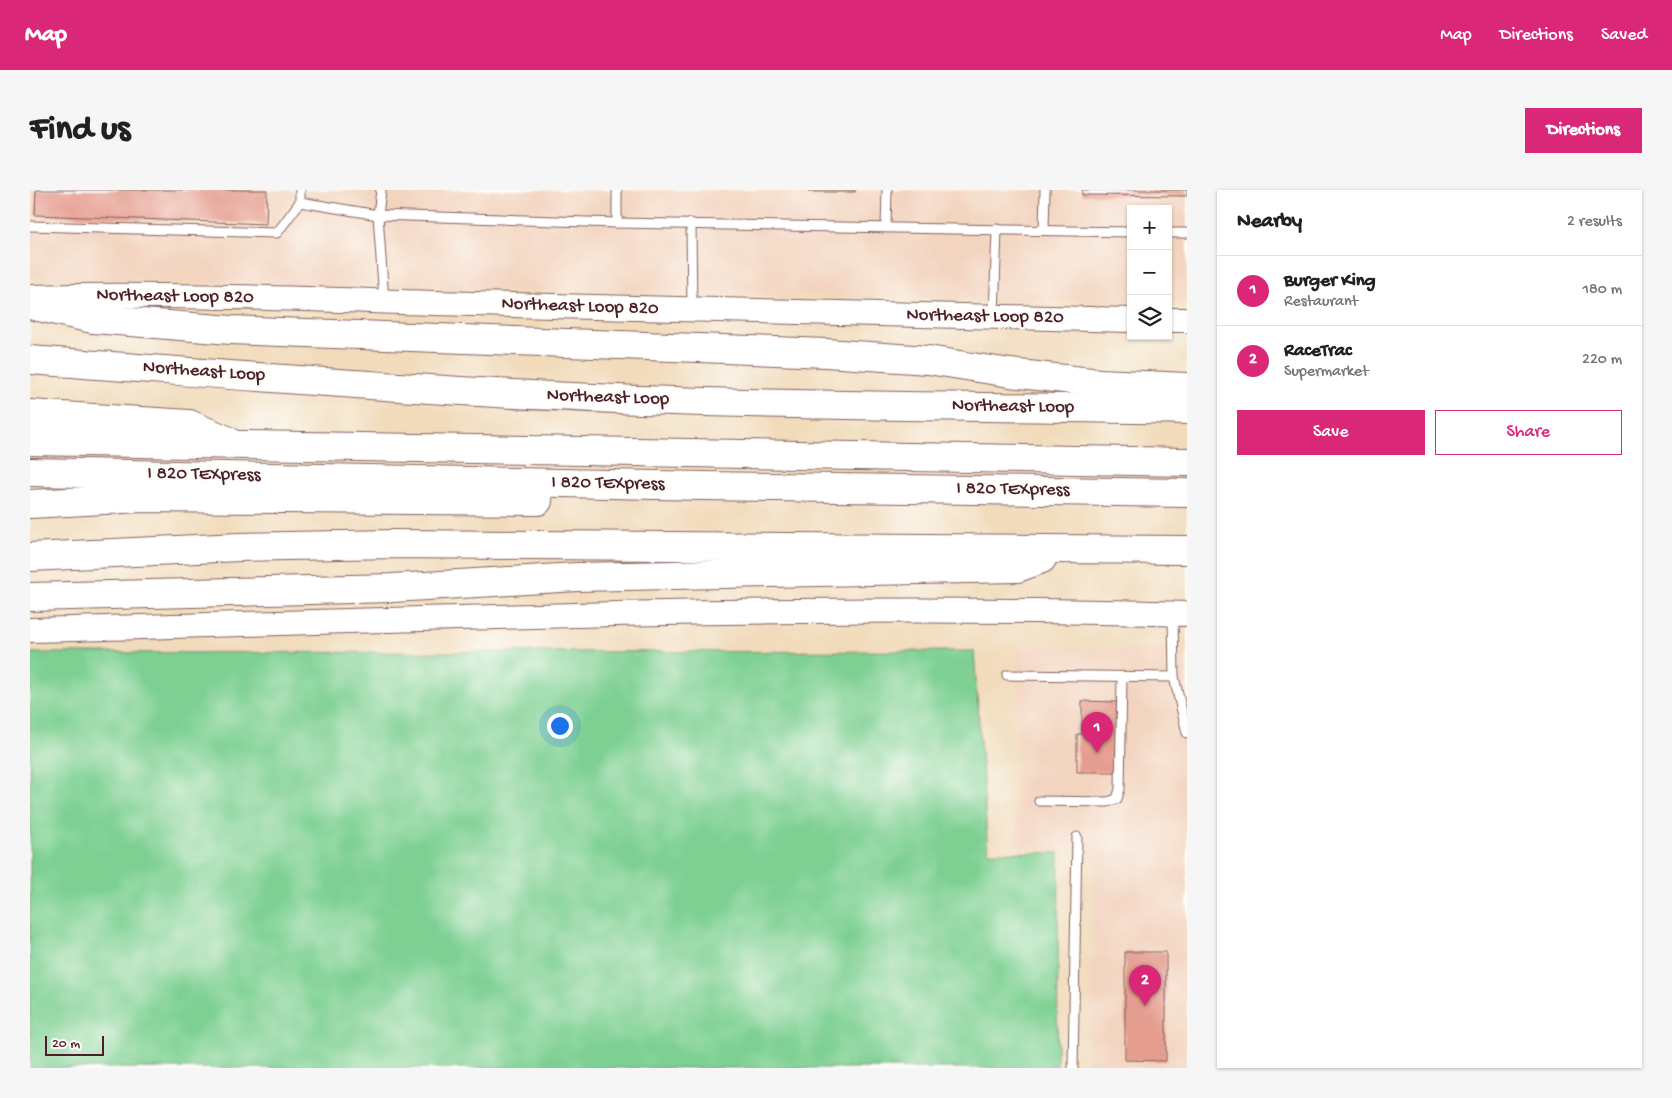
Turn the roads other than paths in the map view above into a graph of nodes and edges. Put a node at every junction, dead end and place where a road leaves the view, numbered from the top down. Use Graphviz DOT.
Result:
graph roads {
  1 [pos="300,190"];
  2 [pos="381,190"];
  3 [pos="617,190"];
  4 [pos="887,190"];
  5 [pos="1045,190"];
  6 [pos="300,202"];
  7 [pos="378,215"];
  8 [pos="617,223"];
  9 [pos="691,224"];
  10 [pos="30,226"];
  11 [pos="886,227"];
  12 [pos="997,230"];
  13 [pos="1044,230"];
  14 [pos="1127,232"];
  15 [pos="1172,233"];
  16 [pos="1187,233"];
  17 [pos="30,297"];
  18 [pos="384,301"];
  19 [pos="30,305"];
  20 [pos="692,310"];
  21 [pos="994,318"];
  22 [pos="1127,320"];
  23 [pos="1172,320"];
  24 [pos="1187,320"];
  25 [pos="30,360"];
  26 [pos="1187,387"];
  27 [pos="1187,410"];
  28 [pos="30,414"];
  29 [pos="30,441"];
  30 [pos="240,445"];
  31 [pos="1187,462"];
  32 [pos="30,472"];
  33 [pos="704,486"];
  34 [pos="1187,494"];
  35 [pos="30,504"];
  36 [pos="1065,550"];
  37 [pos="1187,550"];
  38 [pos="30,558"];
  39 [pos="30,597"];
  40 [pos="1180,614"];
  41 [pos="30,630"];
  42 [pos="1007,676"];
  43 [pos="1122,676"];
  44 [pos="1174,677"];
  45 [pos="1187,733"];
  46 [pos="1039,801"];
  47 [pos="1077,837"];
  48 [pos="1073,1068"];
  1 -- 6 [label="lane"];
  2 -- 7 [label="lane"];
  3 -- 8 [label="lane"];
  4 -- 11 [label="lane"];
  5 -- 13 [label="lane"];
  6 -- 7 [label="lane"];
  6 -- 10 [label="lane"];
  7 -- 8 [label="lane"];
  7 -- 18 [label="lane"];
  8 -- 9 [label="lane"];
  9 -- 11 [label="lane"];
  9 -- 20 [label="lane"];
  11 -- 12 [label="lane"];
  12 -- 13 [label="lane"];
  12 -- 21 [label="lane"];
  13 -- 14 [label="lane"];
  15 -- 16 [label="lane"];
  17 -- 18 [label="main road, Northeast Loop 820"];
  18 -- 20 [label="main road, Northeast Loop 820"];
  19 -- 26 [label="highway"];
  20 -- 21 [label="main road, Northeast Loop 820"];
  21 -- 22 [label="main road, Northeast Loop 820"];
  23 -- 24 [label="main road"];
  25 -- 27 [label="highway, Northeast Loop"];
  28 -- 30 [label="highway"];
  29 -- 30 [label="highway, I 820 TEXpress"];
  30 -- 31 [label="highway, I 820 TEXpress"];
  32 -- 33 [label="highway, I 820 TEXpress"];
  33 -- 34 [label="highway, I 820 TEXpress"];
  33 -- 35 [label="highway"];
  36 -- 37 [label="highway"];
  36 -- 38 [label="highway"];
  36 -- 39 [label="highway"];
  40 -- 41 [label="main road"];
  40 -- 44 [label="lane"];
  42 -- 43 [label="lane"];
  43 -- 44 [label="lane"];
  43 -- 46 [label="lane"];
  44 -- 45 [label="lane"];
  47 -- 48 [label="lane"];
}
